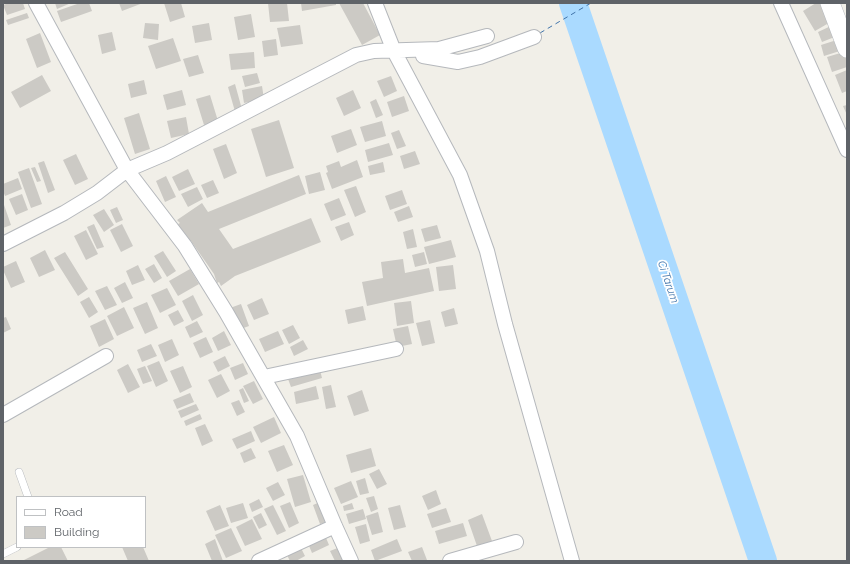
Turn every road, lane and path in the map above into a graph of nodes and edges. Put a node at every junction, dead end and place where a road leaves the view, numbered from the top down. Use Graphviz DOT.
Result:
graph roads {
  1 [pos="36,3"];
  2 [pos="375,3"];
  3 [pos="781,3"];
  4 [pos="838,14"];
  5 [pos="487,36"];
  6 [pos="534,37"];
  7 [pos="847,48"];
  8 [pos="394,51"];
  9 [pos="847,150"];
  10 [pos="127,170"];
  11 [pos="3,244"];
  12 [pos="396,349"];
  13 [pos="106,356"];
  14 [pos="264,377"];
  15 [pos="3,415"];
  16 [pos="19,472"];
  17 [pos="28,496"];
  18 [pos="335,526"];
  19 [pos="516,542"];
  20 [pos="16,548"];
  21 [pos="3,554"];
  22 [pos="259,561"];
  23 [pos="351,561"];
  24 [pos="450,561"];
  25 [pos="572,561"];
  1 -- 10 [label="street"];
  2 -- 8 [label="street"];
  3 -- 9 [label="street"];
  4 -- 7 [label="main road"];
  5 -- 8 [label="street"];
  6 -- 8 [label="street"];
  8 -- 10 [label="street"];
  8 -- 25 [label="street"];
  10 -- 11 [label="street"];
  10 -- 14 [label="street"];
  12 -- 14 [label="street"];
  13 -- 15 [label="street"];
  14 -- 18 [label="street"];
  16 -- 17 [label="lane"];
  18 -- 22 [label="street"];
  18 -- 23 [label="street"];
  19 -- 24 [label="street"];
  20 -- 21 [label="lane"];
}
